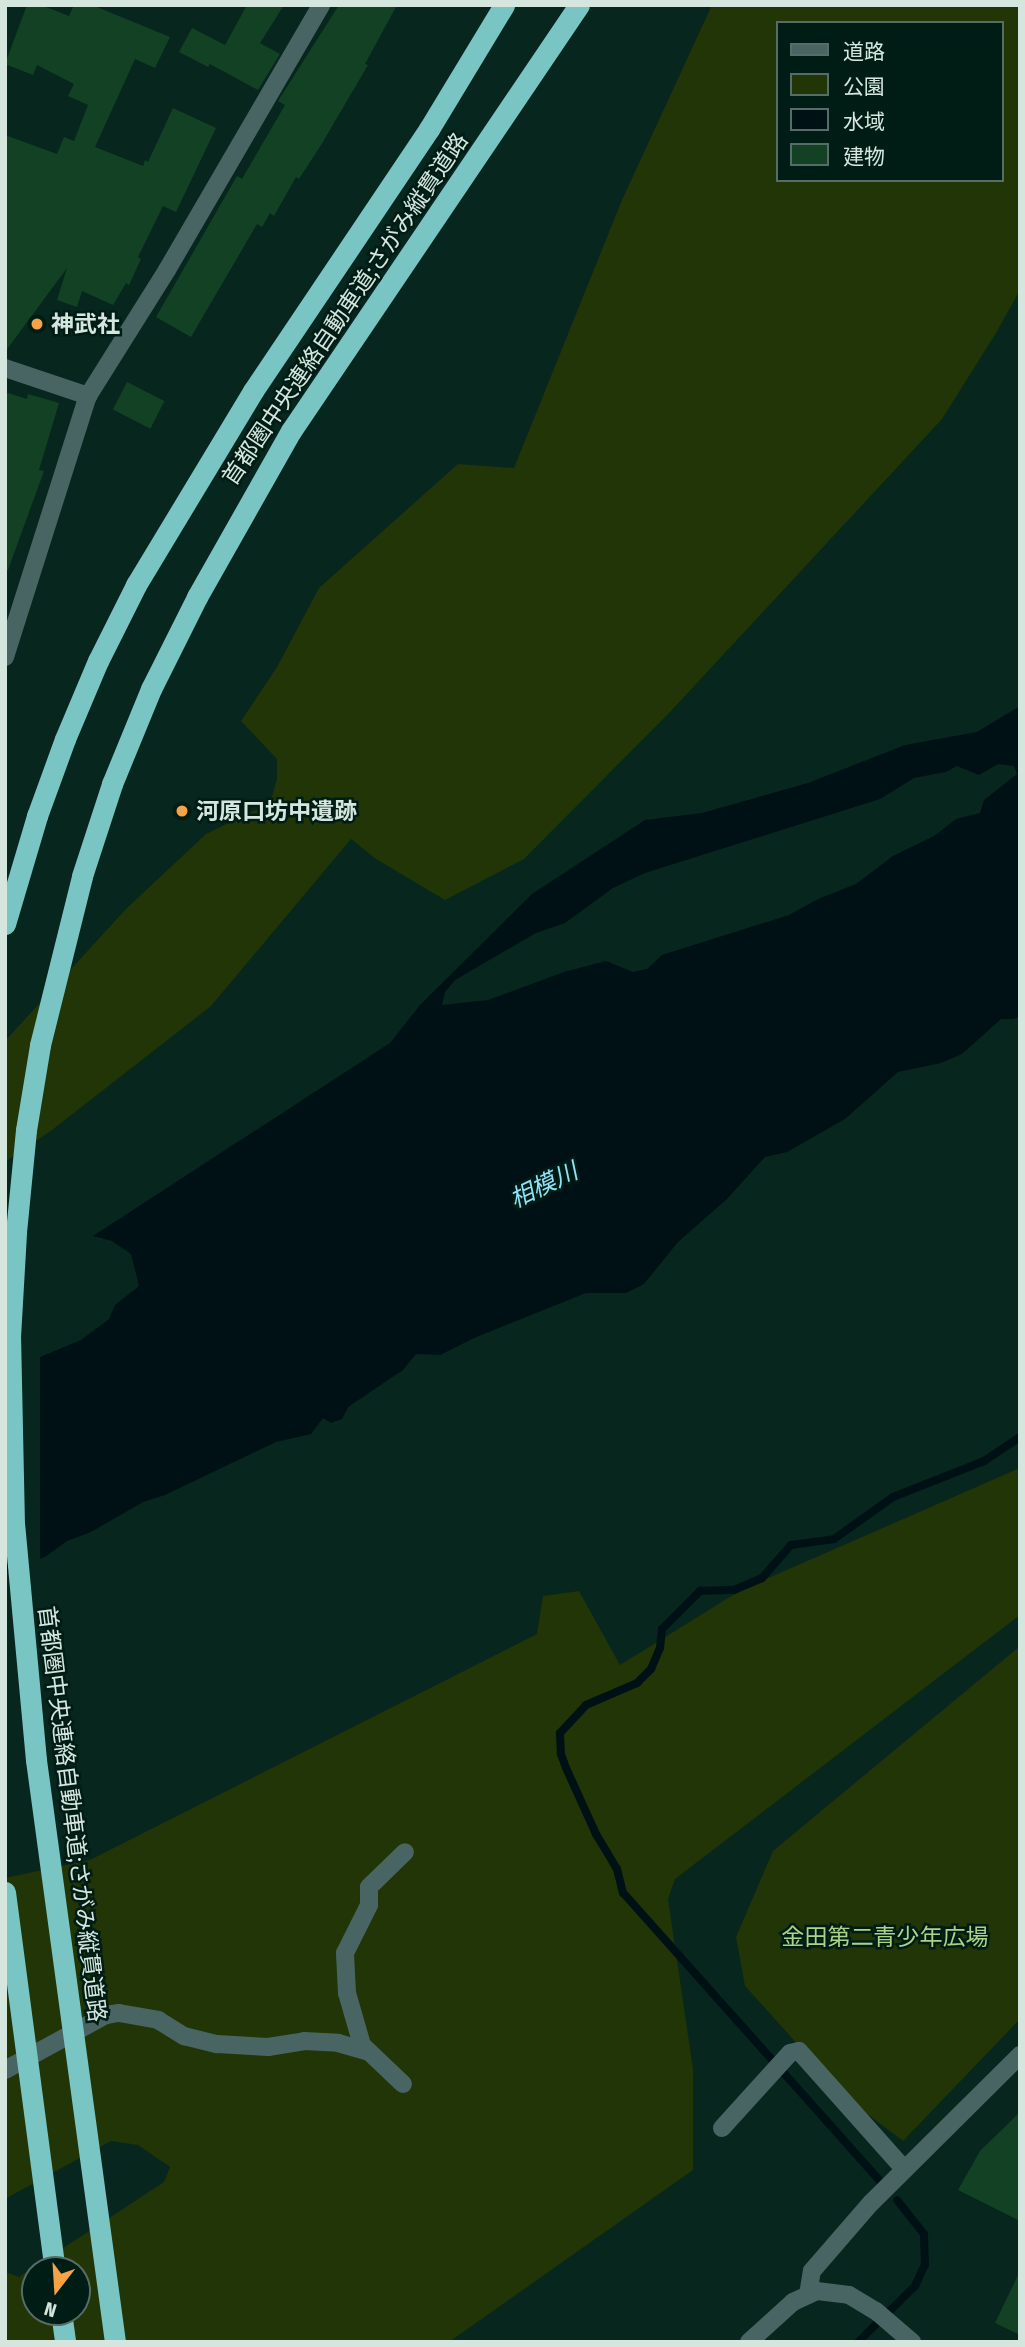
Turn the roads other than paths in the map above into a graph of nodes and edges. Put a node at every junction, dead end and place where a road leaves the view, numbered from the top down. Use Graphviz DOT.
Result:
graph roads {
  1 [pos="321,5"];
  2 [pos="503,5"];
  3 [pos="579,5"];
  4 [pos="5,368"];
  5 [pos="88,396"];
  6 [pos="6,650"];
  7 [pos="5,924"];
  8 [pos="405,1852"];
  9 [pos="5,1892"];
  10 [pos="369,2052"];
  11 [pos="1020,2055"];
  12 [pos="5,2070"];
  13 [pos="403,2084"];
  14 [pos="722,2128"];
  15 [pos="904,2169"];
  16 [pos="53,2256"];
  17 [pos="808,2295"];
  18 [pos="115,2342"];
  19 [pos="749,2342"];
  20 [pos="912,2342"];
  1 -- 5 [label="street"];
  2 -- 7 [label="highway, 首都圏中央連絡自動車道;さがみ縦貫道路"];
  3 -- 18 [label="highway, 首都圏中央連絡自動車道;さがみ縦貫道路, bridge"];
  4 -- 5 [label="street"];
  5 -- 6 [label="street"];
  8 -- 10 [label="street"];
  9 -- 16 [label="highway, bridge"];
  10 -- 12 [label="street"];
  10 -- 13 [label="street"];
  11 -- 15 [label="street"];
  14 -- 15 [label="street"];
  15 -- 17 [label="street"];
  17 -- 19 [label="street"];
  17 -- 20 [label="street"];
}
